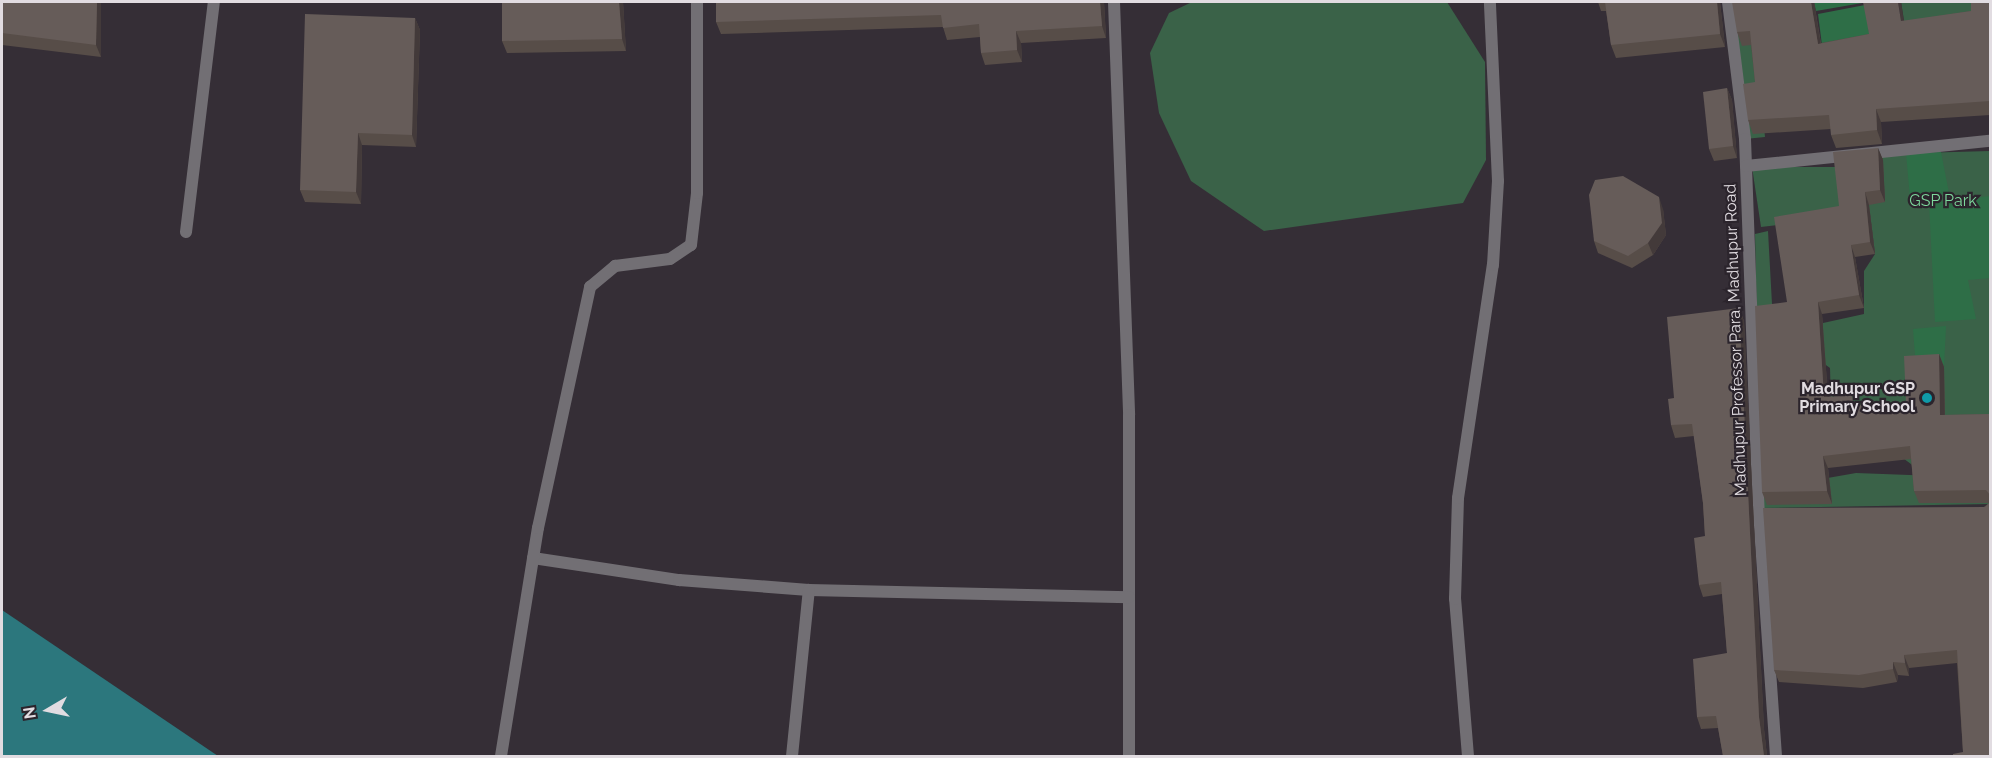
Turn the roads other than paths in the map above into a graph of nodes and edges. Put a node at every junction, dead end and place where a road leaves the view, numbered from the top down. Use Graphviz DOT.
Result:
graph roads {
  1 [pos="214,2"];
  2 [pos="697,2"];
  3 [pos="1114,2"];
  4 [pos="1490,2"];
  5 [pos="1728,2"];
  6 [pos="1990,141"];
  7 [pos="1746,166"];
  8 [pos="186,232"];
  9 [pos="533,558"];
  10 [pos="809,590"];
  11 [pos="1129,597"];
  12 [pos="501,756"];
  13 [pos="792,756"];
  14 [pos="1129,756"];
  15 [pos="1468,756"];
  16 [pos="1776,756"];
  1 -- 8 [label="street"];
  2 -- 9 [label="street"];
  3 -- 11 [label="street"];
  4 -- 15 [label="street"];
  5 -- 7 [label="street, Madhupur Professor Para, Madhupur Road"];
  6 -- 7 [label="street, Madhupur Professor Para, Madhupur Road"];
  7 -- 16 [label="street, Madhupur Professor Para, Madhupur Road"];
  9 -- 10 [label="street"];
  9 -- 12 [label="street"];
  10 -- 11 [label="street"];
  10 -- 13 [label="street"];
  11 -- 14 [label="street"];
}
